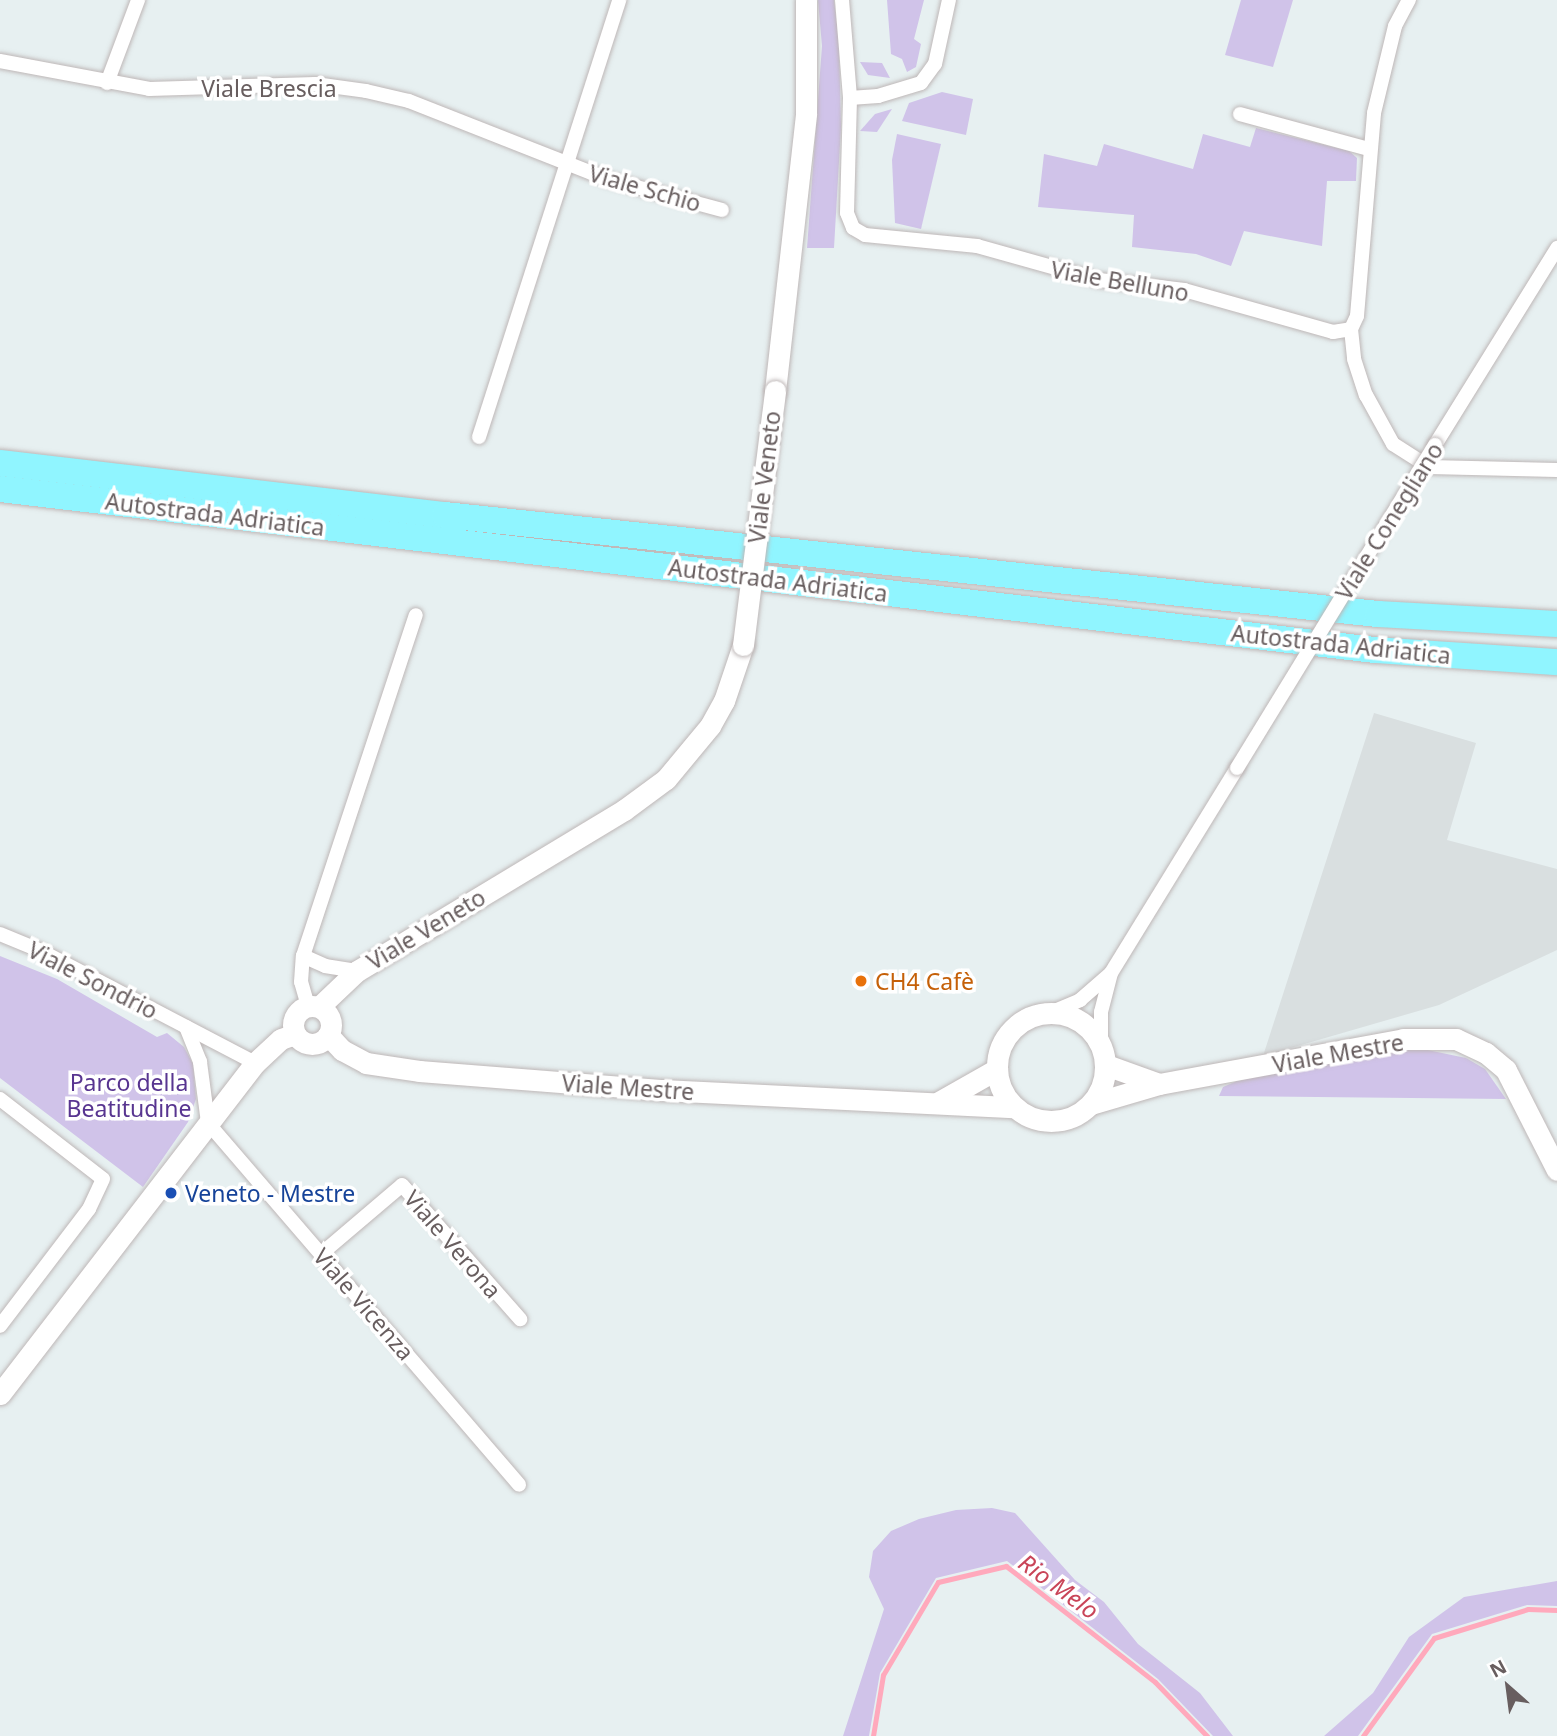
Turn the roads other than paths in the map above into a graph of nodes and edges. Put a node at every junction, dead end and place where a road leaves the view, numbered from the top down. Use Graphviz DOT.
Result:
graph roads {
  1 [pos="138,0"];
  2 [pos="619,0"];
  3 [pos="806,0"];
  4 [pos="842,0"];
  5 [pos="949,0"];
  6 [pos="1409,1"];
  7 [pos="0,61"];
  8 [pos="107,83"];
  9 [pos="850,98"];
  10 [pos="1240,114"];
  11 [pos="1369,149"];
  12 [pos="568,165"];
  13 [pos="722,210"];
  14 [pos="1557,248"];
  15 [pos="1351,329"];
  16 [pos="479,437"];
  17 [pos="0,463"];
  18 [pos="1557,470"];
  19 [pos="0,489"];
  20 [pos="416,615"];
  21 [pos="1557,624"];
  22 [pos="1557,662"];
  23 [pos="0,934"];
  24 [pos="303,956"];
  25 [pos="357,971"];
  26 [pos="1111,973"];
  27 [pos="313,1007"];
  28 [pos="1050,1013"];
  29 [pos="186,1027"];
  30 [pos="295,1034"];
  31 [pos="328,1035"];
  32 [pos="1103,1055"];
  33 [pos="255,1063"];
  34 [pos="997,1069"];
  35 [pos="1159,1084"];
  36 [pos="0,1099"];
  37 [pos="938,1103"];
  38 [pos="1091,1104"];
  39 [pos="1014,1107"];
  40 [pos="208,1123"];
  41 [pos="1557,1170"];
  42 [pos="321,1254"];
  43 [pos="520,1319"];
  44 [pos="0,1326"];
  45 [pos="4,1381"];
  46 [pos="519,1485"];
  1 -- 8 [label="street"];
  2 -- 12 [label="street"];
  3 -- 25 [label="main road, Viale Veneto, bridge"];
  4 -- 9 [label="street, Viale Belluno"];
  5 -- 9 [label="street"];
  6 -- 11 [label="street"];
  7 -- 8 [label="street, Viale Brescia"];
  8 -- 12 [label="street, Viale Brescia"];
  9 -- 15 [label="street, Viale Belluno"];
  10 -- 11 [label="street"];
  11 -- 15 [label="street"];
  12 -- 13 [label="street, Viale Schio"];
  12 -- 16 [label="street"];
  14 -- 26 [label="street, Viale Conegliano, bridge"];
  15 -- 18 [label="street"];
  17 -- 21 [label="highway, Autostrada Adriatica"];
  19 -- 22 [label="highway, Autostrada Adriatica"];
  20 -- 24 [label="street"];
  23 -- 29 [label="street, Viale Sondrio"];
  24 -- 25 [label="street, Viale Veneto"];
  24 -- 27 [label="street"];
  25 -- 27 [label="main road, Viale Veneto"];
  26 -- 28 [label="street, Viale Conegliano"];
  26 -- 32 [label="street, Viale Conegliano"];
  27 -- 30 [label="main road, Viale Veneto"];
  27 -- 31 [label="main road"];
  28 -- 32 [label="main road"];
  28 -- 34 [label="main road"];
  29 -- 33 [label="street, Viale Sondrio"];
  29 -- 40 [label="street, Viale Sondrio"];
  30 -- 31 [label="main road"];
  30 -- 33 [label="main road"];
  31 -- 37 [label="main road, Viale Mestre"];
  32 -- 35 [label="main road"];
  32 -- 38 [label="main road"];
  33 -- 40 [label="main road"];
  34 -- 37 [label="main road"];
  34 -- 39 [label="main road"];
  35 -- 38 [label="main road, Viale Mestre"];
  35 -- 41 [label="main road, Viale Mestre"];
  36 -- 44 [label="street"];
  37 -- 39 [label="main road, Viale Mestre"];
  38 -- 39 [label="main road, Viale Mestre"];
  40 -- 42 [label="street, Viale Vicenza"];
  40 -- 45 [label="main road"];
  42 -- 43 [label="street, Viale Verona"];
  42 -- 46 [label="street, Viale Vicenza"];
}
